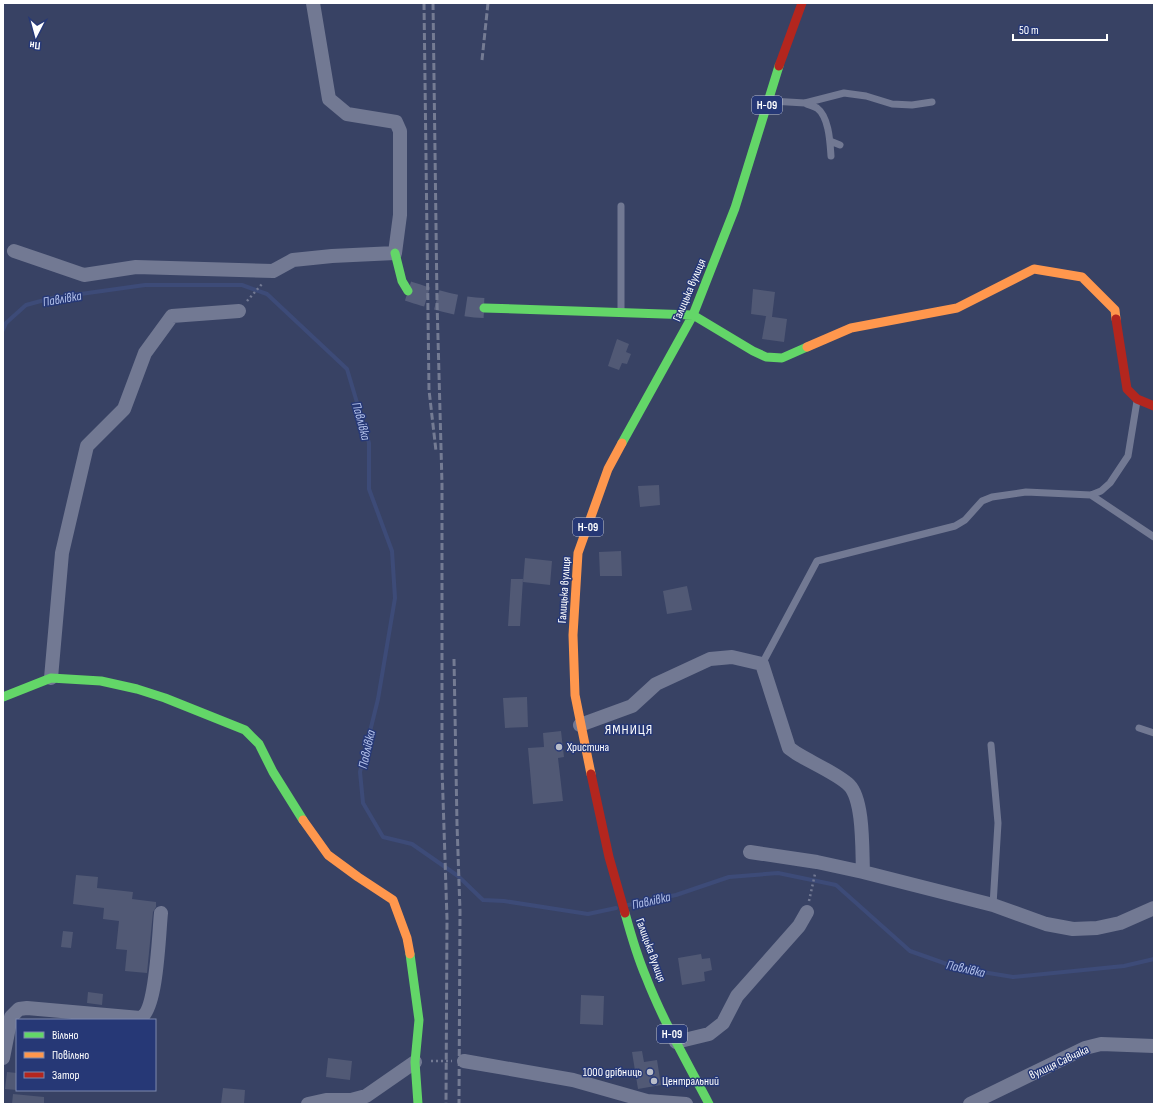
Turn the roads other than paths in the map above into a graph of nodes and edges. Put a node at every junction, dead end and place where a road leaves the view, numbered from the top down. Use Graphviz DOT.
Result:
graph roads {
  1 [pos="313,3"];
  2 [pos="802,3"];
  3 [pos="768,101"];
  4 [pos="932,102"];
  5 [pos="805,103"];
  6 [pos="830,141"];
  7 [pos="840,144"];
  8 [pos="831,156"];
  9 [pos="621,206"];
  10 [pos="14,251"];
  11 [pos="395,253"];
  12 [pos="408,291"];
  13 [pos="242,307"];
  14 [pos="484,308"];
  15 [pos="621,313"];
  16 [pos="693,316"];
  17 [pos="1137,398"];
  18 [pos="1154,406"];
  19 [pos="1091,495"];
  20 [pos="1154,537"];
  21 [pos="762,664"];
  22 [pos="51,678"];
  23 [pos="3,697"];
  24 [pos="580,725"];
  25 [pos="1139,728"];
  26 [pos="1154,733"];
  27 [pos="991,745"];
  28 [pos="750,852"];
  29 [pos="863,872"];
  30 [pos="993,905"];
  31 [pos="1154,908"];
  32 [pos="807,912"];
  33 [pos="161,913"];
  34 [pos="676,1042"];
  35 [pos="1154,1046"];
  36 [pos="3,1058"];
  37 [pos="464,1061"];
  38 [pos="415,1062"];
  39 [pos="647,1103"];
  40 [pos="704,1103"];
  41 [pos="308,1104"];
  42 [pos="418,1104"];
  43 [pos="686,1104"];
  44 [pos="970,1104"];
  1 -- 11 [label="street"];
  2 -- 3 [label="street, Галицька вулиця / Н-09"];
  3 -- 5 [label="lane"];
  3 -- 16 [label="street, Галицька вулиця / Н-09"];
  4 -- 5 [label="lane"];
  5 -- 6 [label="lane"];
  6 -- 7 [label="lane"];
  6 -- 8 [label="lane"];
  9 -- 15 [label="lane"];
  10 -- 11 [label="street"];
  11 -- 12 [label="street"];
  13 -- 22 [label="street"];
  14 -- 15 [label="street"];
  15 -- 16 [label="street"];
  16 -- 17 [label="street"];
  16 -- 24 [label="street, Галицька вулиця / Н-09"];
  17 -- 18 [label="street"];
  17 -- 19 [label="lane"];
  19 -- 20 [label="lane"];
  19 -- 21 [label="lane"];
  21 -- 24 [label="street"];
  21 -- 29 [label="street"];
  22 -- 23 [label="street"];
  22 -- 38 [label="street"];
  24 -- 34 [label="street, Галицька вулиця / Н-09"];
  25 -- 26 [label="lane"];
  27 -- 30 [label="lane"];
  28 -- 29 [label="street"];
  29 -- 30 [label="street"];
  30 -- 31 [label="street"];
  32 -- 34 [label="street"];
  33 -- 36 [label="street"];
  34 -- 40 [label="street, Галицька вулиця / Н-09"];
  35 -- 44 [label="street, вулиця Савчака"];
  37 -- 39 [label="street"];
  38 -- 41 [label="street"];
  38 -- 42 [label="street"];
  39 -- 43 [label="street"];
}
